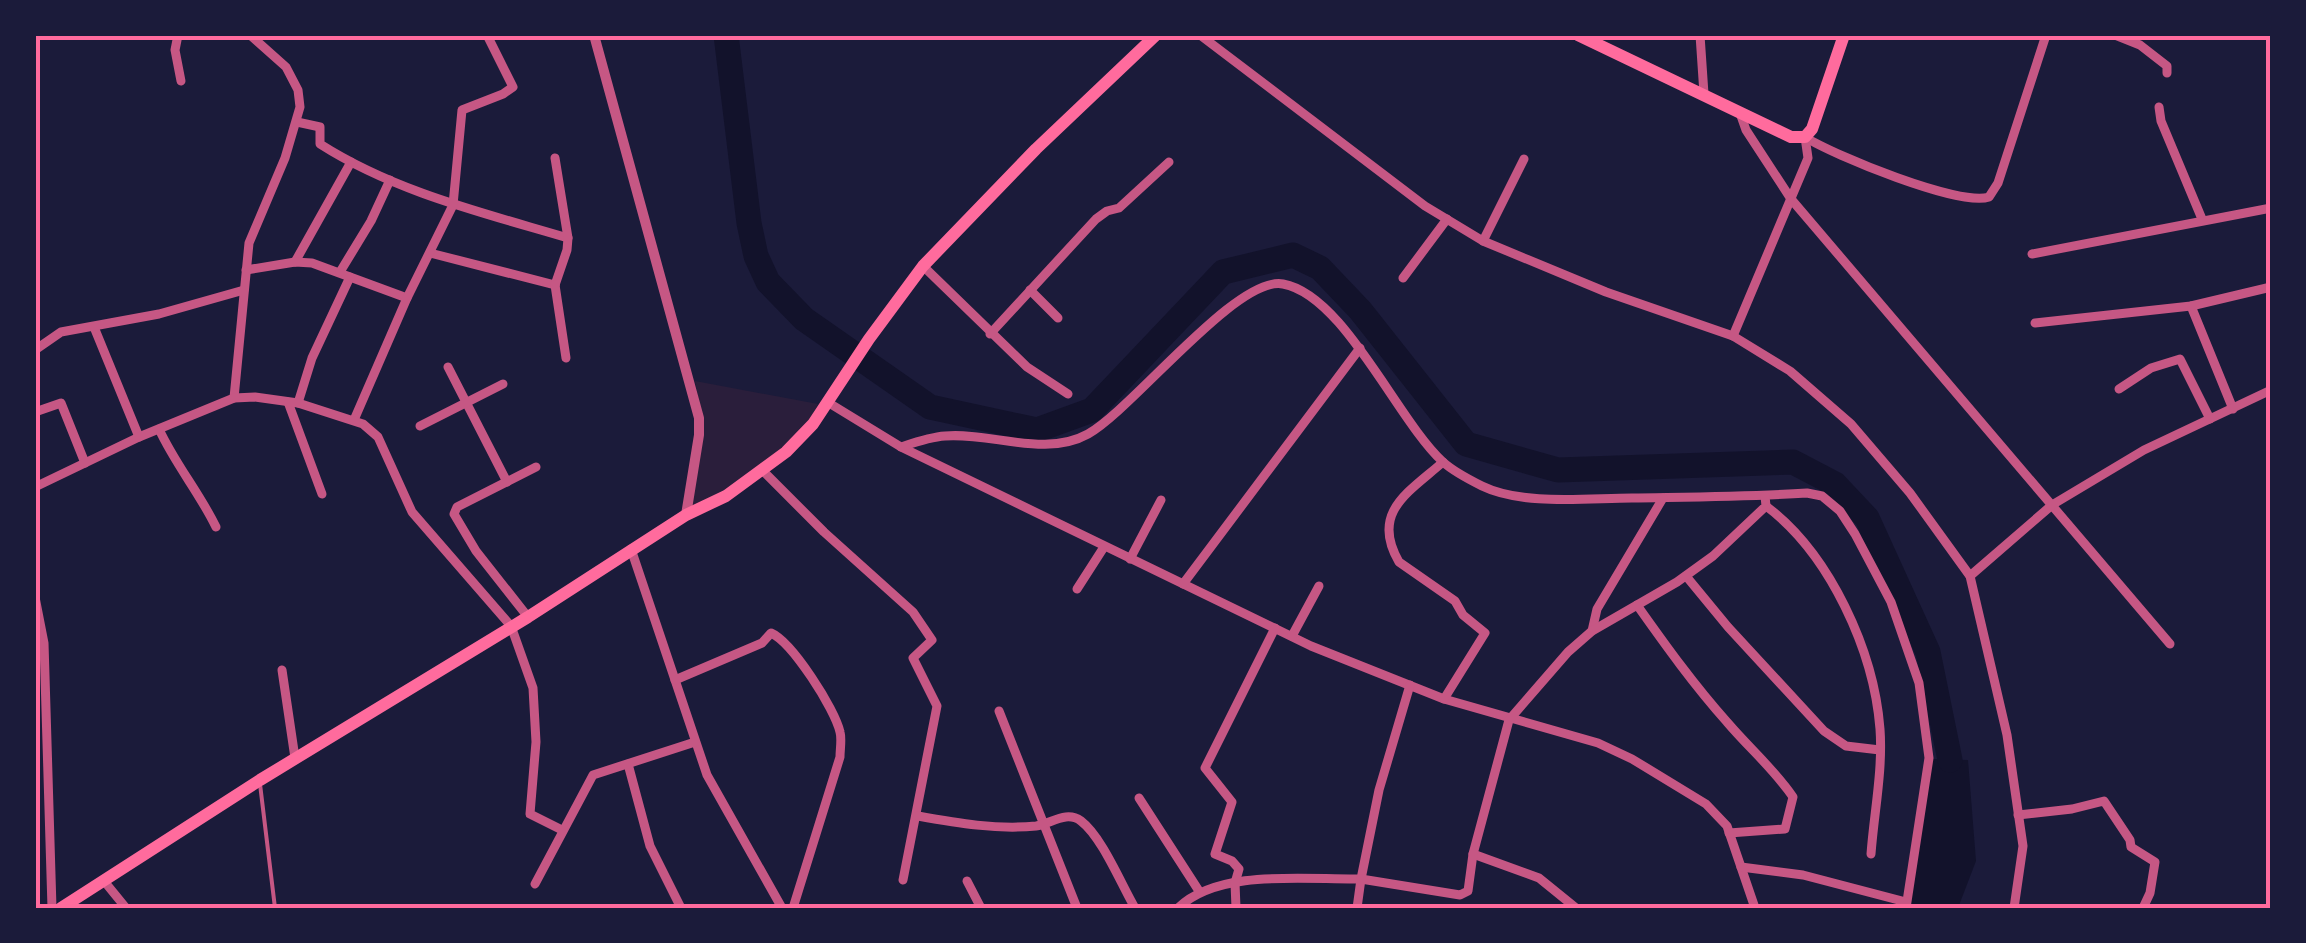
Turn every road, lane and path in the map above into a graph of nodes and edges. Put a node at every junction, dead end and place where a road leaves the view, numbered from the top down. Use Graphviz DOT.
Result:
graph roads {
  1 [pos="178,35"];
  2 [pos="250,35"];
  3 [pos="487,35"];
  4 [pos="594,35"];
  5 [pos="1156,35"];
  6 [pos="1200,35"];
  7 [pos="1578,35"];
  8 [pos="1700,35"];
  9 [pos="1844,35"];
  10 [pos="2046,35"];
  11 [pos="2115,35"];
  12 [pos="2167,74"];
  13 [pos="182,81"];
  14 [pos="1704,94"];
  15 [pos="2158,107"];
  16 [pos="1740,113"];
  17 [pos="297,122"];
  18 [pos="1804,137"];
  19 [pos="555,158"];
  20 [pos="1524,159"];
  21 [pos="350,162"];
  22 [pos="1169,162"];
  23 [pos="390,180"];
  24 [pos="1791,200"];
  25 [pos="453,204"];
  26 [pos="2271,208"];
  27 [pos="1447,219"];
  28 [pos="2202,219"];
  29 [pos="568,238"];
  30 [pos="1483,241"];
  31 [pos="430,252"];
  32 [pos="2032,254"];
  33 [pos="295,262"];
  34 [pos="923,266"];
  35 [pos="246,270"];
  36 [pos="345,275"];
  37 [pos="1403,278"];
  38 [pos="554,285"];
  39 [pos="2271,287"];
  40 [pos="244,290"];
  41 [pos="1030,290"];
  42 [pos="407,298"];
  43 [pos="2191,306"];
  44 [pos="1058,318"];
  45 [pos="2035,323"];
  46 [pos="94,327"];
  47 [pos="990,334"];
  48 [pos="1733,336"];
  49 [pos="1360,348"];
  50 [pos="36,349"];
  51 [pos="566,358"];
  52 [pos="448,367"];
  53 [pos="504,384"];
  54 [pos="2119,389"];
  55 [pos="2271,390"];
  56 [pos="1068,394"];
  57 [pos="234,398"];
  58 [pos="831,399"];
  59 [pos="466,401"];
  60 [pos="293,402"];
  61 [pos="2233,408"];
  62 [pos="35,412"];
  63 [pos="2210,419"];
  64 [pos="354,420"];
  65 [pos="420,426"];
  66 [pos="159,429"];
  67 [pos="139,437"];
  68 [pos="901,447"];
  69 [pos="1443,462"];
  70 [pos="85,463"];
  71 [pos="536,468"];
  72 [pos="762,470"];
  73 [pos="507,482"];
  74 [pos="35,488"];
  75 [pos="322,494"];
  76 [pos="1663,498"];
  77 [pos="1160,500"];
  78 [pos="1766,501"];
  79 [pos="2052,504"];
  80 [pos="686,515"];
  81 [pos="216,527"];
  82 [pos="1104,547"];
  83 [pos="631,550"];
  84 [pos="1130,559"];
  85 [pos="1686,576"];
  86 [pos="1970,576"];
  87 [pos="1183,584"];
  88 [pos="1319,586"];
  89 [pos="1077,589"];
  90 [pos="35,598"];
  91 [pos="1637,605"];
  92 [pos="528,617"];
  93 [pos="511,626"];
  94 [pos="1275,628"];
  95 [pos="1592,630"];
  96 [pos="1292,636"];
  97 [pos="40,643"];
  98 [pos="2170,644"];
  99 [pos="282,670"];
  100 [pos="675,680"];
  101 [pos="1410,685"];
  102 [pos="40,687"];
  103 [pos="1444,699"];
  104 [pos="999,711"];
  105 [pos="1509,720"];
  106 [pos="695,742"];
  107 [pos="1880,750"];
  108 [pos="296,758"];
  109 [pos="628,764"];
  110 [pos="260,780"];
  111 [pos="1139,798"];
  112 [pos="2018,815"];
  113 [pos="918,816"];
  114 [pos="1042,826"];
  115 [pos="562,830"];
  116 [pos="1729,833"];
  117 [pos="1473,854"];
  118 [pos="1871,854"];
  119 [pos="1742,867"];
  120 [pos="1361,879"];
  121 [pos="904,880"];
  122 [pos="104,881"];
  123 [pos="967,881"];
  124 [pos="1235,883"];
  125 [pos="535,884"];
  126 [pos="1199,891"];
  127 [pos="1906,905"];
  128 [pos="52,908"];
  129 [pos="61,908"];
  130 [pos="126,908"];
  131 [pos="275,908"];
  132 [pos="681,908"];
  133 [pos="782,908"];
  134 [pos="794,908"];
  135 [pos="982,908"];
  136 [pos="1077,908"];
  137 [pos="1135,908"];
  138 [pos="1178,908"];
  139 [pos="1236,908"];
  140 [pos="1356,908"];
  141 [pos="1576,908"];
  142 [pos="1755,908"];
  143 [pos="2014,908"];
  144 [pos="2143,908"];
  1 -- 13 [label="street"];
  2 -- 17 [label="street"];
  3 -- 25 [label="street"];
  4 -- 80 [label="street"];
  5 -- 34 [label="main road"];
  6 -- 27 [label="street"];
  7 -- 14 [label="main road"];
  8 -- 14 [label="street"];
  9 -- 18 [label="main road"];
  10 -- 18 [label="street"];
  11 -- 12 [label="street"];
  14 -- 16 [label="main road"];
  15 -- 28 [label="street"];
  16 -- 18 [label="main road"];
  16 -- 24 [label="street"];
  17 -- 21 [label="street"];
  17 -- 35 [label="street"];
  18 -- 24 [label="street"];
  19 -- 29 [label="street"];
  20 -- 30 [label="street"];
  21 -- 23 [label="street"];
  21 -- 33 [label="street"];
  22 -- 41 [label="street"];
  23 -- 25 [label="street"];
  23 -- 36 [label="street"];
  24 -- 48 [label="street"];
  24 -- 79 [label="street"];
  25 -- 29 [label="street"];
  25 -- 31 [label="street"];
  26 -- 28 [label="street"];
  27 -- 30 [label="street"];
  27 -- 37 [label="street"];
  28 -- 32 [label="street"];
  29 -- 38 [label="street"];
  30 -- 48 [label="street"];
  31 -- 38 [label="street"];
  31 -- 42 [label="street"];
  33 -- 35 [label="street"];
  33 -- 36 [label="street"];
  34 -- 47 [label="street"];
  34 -- 58 [label="main road"];
  35 -- 40 [label="street"];
  36 -- 42 [label="street"];
  36 -- 60 [label="street"];
  38 -- 51 [label="street"];
  39 -- 43 [label="street"];
  40 -- 46 [label="street"];
  40 -- 57 [label="street"];
  41 -- 44 [label="street"];
  41 -- 47 [label="street"];
  42 -- 64 [label="street"];
  43 -- 45 [label="street"];
  43 -- 61 [label="street"];
  46 -- 50 [label="street"];
  46 -- 67 [label="street"];
  47 -- 56 [label="street"];
  48 -- 86 [label="street"];
  49 -- 68 [label="street"];
  49 -- 69 [label="street"];
  49 -- 87 [label="street"];
  52 -- 59 [label="street"];
  53 -- 59 [label="street"];
  54 -- 63 [label="street"];
  55 -- 61 [label="street"];
  57 -- 60 [label="street"];
  57 -- 66 [label="street"];
  58 -- 68 [label="street"];
  58 -- 72 [label="main road"];
  59 -- 65 [label="street"];
  59 -- 73 [label="street"];
  60 -- 64 [label="street"];
  60 -- 75 [label="street"];
  61 -- 63 [label="street"];
  62 -- 70 [label="street"];
  63 -- 79 [label="street"];
  64 -- 93 [label="street"];
  66 -- 67 [label="street"];
  66 -- 81 [label="street"];
  67 -- 70 [label="street"];
  68 -- 82 [label="street"];
  69 -- 76 [label="street"];
  69 -- 103 [label="street"];
  70 -- 74 [label="street"];
  71 -- 73 [label="street"];
  72 -- 80 [label="main road"];
  72 -- 113 [label="street"];
  73 -- 92 [label="street"];
  76 -- 78 [label="street"];
  76 -- 95 [label="street"];
  77 -- 84 [label="street"];
  78 -- 85 [label="street"];
  78 -- 107 [label="street"];
  78 -- 127 [label="street"];
  79 -- 86 [label="street"];
  79 -- 98 [label="street"];
  80 -- 83 [label="main road"];
  82 -- 84 [label="street"];
  82 -- 89 [label="street"];
  83 -- 92 [label="main road"];
  83 -- 100 [label="street"];
  84 -- 87 [label="street"];
  85 -- 91 [label="street"];
  85 -- 107 [label="street"];
  86 -- 112 [label="street"];
  87 -- 94 [label="street"];
  88 -- 96 [label="street"];
  90 -- 97 [label="street"];
  91 -- 95 [label="street"];
  91 -- 116 [label="street"];
  92 -- 93 [label="main road"];
  93 -- 108 [label="main road"];
  93 -- 115 [label="street"];
  94 -- 96 [label="street"];
  94 -- 124 [label="street"];
  95 -- 105 [label="street"];
  96 -- 101 [label="street"];
  97 -- 102 [label="street"];
  99 -- 108 [label="street"];
  100 -- 106 [label="street"];
  100 -- 134 [label="street"];
  101 -- 103 [label="street"];
  101 -- 120 [label="street"];
  102 -- 128 [label="street"];
  103 -- 105 [label="street"];
  104 -- 114 [label="street"];
  105 -- 116 [label="street"];
  105 -- 117 [label="street"];
  106 -- 109 [label="street"];
  106 -- 133 [label="street"];
  107 -- 118 [label="street"];
  108 -- 110 [label="main road"];
  109 -- 115 [label="street"];
  109 -- 132 [label="street"];
  110 -- 122 [label="main road"];
  110 -- 131 [label="lane"];
  111 -- 126 [label="street"];
  112 -- 143 [label="street"];
  112 -- 144 [label="street"];
  113 -- 114 [label="street"];
  113 -- 121 [label="street"];
  114 -- 136 [label="street"];
  114 -- 137 [label="street"];
  115 -- 125 [label="street"];
  116 -- 119 [label="street"];
  117 -- 120 [label="street"];
  117 -- 141 [label="street"];
  119 -- 127 [label="street"];
  119 -- 142 [label="street"];
  120 -- 124 [label="street"];
  120 -- 140 [label="street"];
  122 -- 129 [label="main road"];
  122 -- 130 [label="street"];
  123 -- 135 [label="street"];
  124 -- 126 [label="street"];
  124 -- 139 [label="street"];
  126 -- 138 [label="street"];
}
